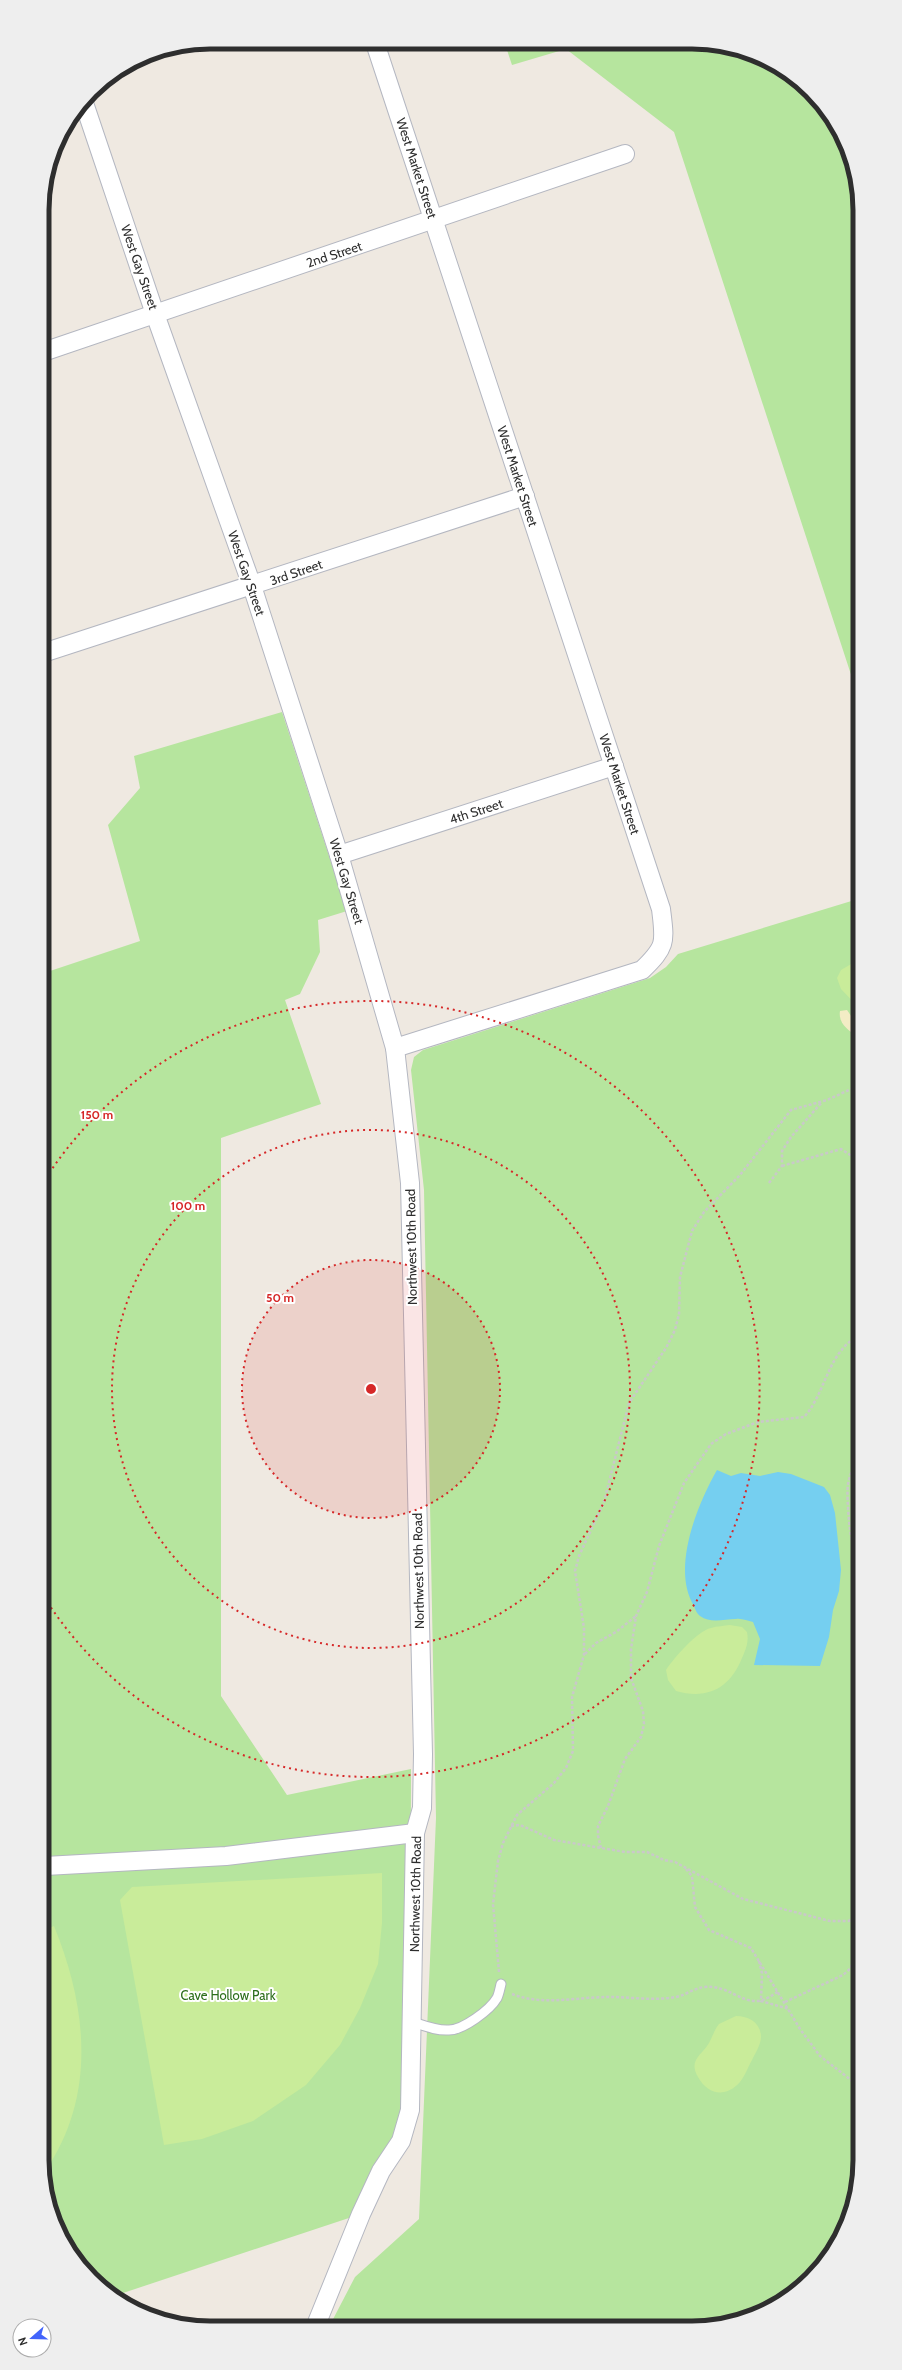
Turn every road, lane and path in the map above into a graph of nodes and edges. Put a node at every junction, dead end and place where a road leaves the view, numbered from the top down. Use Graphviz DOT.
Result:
graph roads {
  1 [pos="377,49"];
  2 [pos="86,108"];
  3 [pos="625,154"];
  4 [pos="434,221"];
  5 [pos="155,314"];
  6 [pos="49,350"];
  7 [pos="525,496"];
  8 [pos="252,586"];
  9 [pos="49,651"];
  10 [pos="614,766"];
  11 [pos="339,855"];
  12 [pos="395,1048"];
  13 [pos="853,1088"];
  14 [pos="822,1102"];
  15 [pos="853,1157"];
  16 [pos="782,1166"];
  17 [pos="769,1183"];
  18 [pos="853,1339"];
  19 [pos="853,1470"];
  20 [pos="853,1543"];
  21 [pos="636,1616"];
  22 [pos="584,1655"];
  23 [pos="511,1826"];
  24 [pos="414,1833"];
  25 [pos="601,1848"];
  26 [pos="49,1866"];
  27 [pos="686,1868"];
  28 [pos="853,1920"];
  29 [pos="758,1958"];
  30 [pos="853,1959"];
  31 [pos="501,1984"];
  32 [pos="779,1991"];
  33 [pos="761,2001"];
  34 [pos="785,2002"];
  35 [pos="789,2009"];
  36 [pos="413,2022"];
  37 [pos="853,2082"];
  38 [pos="318,2321"];
  1 -- 4 [label="street, West Market Street"];
  2 -- 5 [label="street, West Gay Street"];
  3 -- 4 [label="street, 2nd Street"];
  4 -- 5 [label="street, 2nd Street"];
  4 -- 7 [label="street, West Market Street"];
  5 -- 6 [label="street, 2nd Street"];
  5 -- 8 [label="street, West Gay Street"];
  7 -- 8 [label="street, 3rd Street"];
  7 -- 10 [label="street, West Market Street"];
  8 -- 9 [label="street, 3rd Street"];
  8 -- 11 [label="street, West Gay Street"];
  10 -- 11 [label="street, 4th Street"];
  10 -- 12 [label="street, West Market Street"];
  11 -- 12 [label="street, West Gay Street"];
  12 -- 24 [label="street, Northwest 10th Road"];
  13 -- 14 [label="path"];
  14 -- 16 [label="path"];
  14 -- 22 [label="path"];
  15 -- 16 [label="path"];
  16 -- 17 [label="path"];
  18 -- 21 [label="path"];
  19 -- 20 [label="path"];
  21 -- 22 [label="path"];
  21 -- 25 [label="path"];
  22 -- 23 [label="path"];
  23 -- 25 [label="path"];
  23 -- 31 [label="path"];
  24 -- 26 [label="street"];
  24 -- 36 [label="street, Northwest 10th Road"];
  25 -- 27 [label="path"];
  27 -- 28 [label="path"];
  27 -- 29 [label="path"];
  29 -- 32 [label="path"];
  29 -- 33 [label="path"];
  30 -- 34 [label="path"];
  31 -- 33 [label="path"];
  31 -- 36 [label="lane"];
  32 -- 33 [label="path"];
  32 -- 34 [label="path"];
  33 -- 35 [label="path"];
  34 -- 35 [label="path"];
  35 -- 37 [label="path"];
  36 -- 38 [label="street, Northwest 10th Road"];
}
